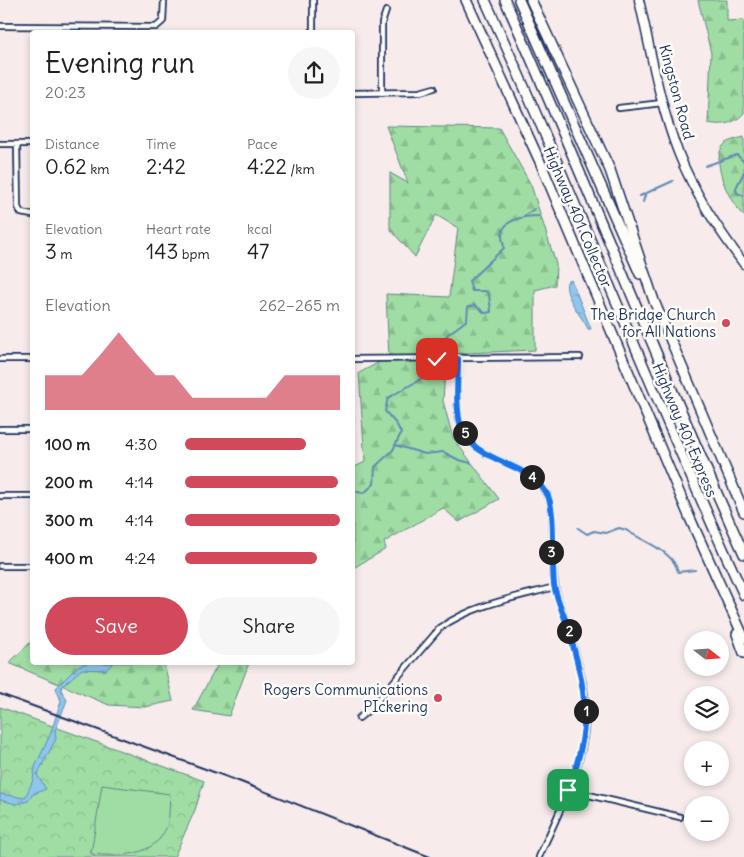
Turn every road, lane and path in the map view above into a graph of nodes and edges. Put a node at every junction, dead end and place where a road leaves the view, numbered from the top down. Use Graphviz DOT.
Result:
graph roads {
  1 [pos="164,0"];
  2 [pos="313,0"];
  3 [pos="466,0"];
  4 [pos="485,0"];
  5 [pos="504,0"];
  6 [pos="519,0"];
  7 [pos="531,0"];
  8 [pos="639,0"];
  9 [pos="386,11"];
  10 [pos="0,26"];
  11 [pos="118,30"];
  12 [pos="313,30"];
  13 [pos="434,88"];
  14 [pos="355,93"];
  15 [pos="382,93"];
  16 [pos="662,103"];
  17 [pos="619,108"];
  18 [pos="0,144"];
  19 [pos="17,144"];
  20 [pos="30,144"];
  21 [pos="30,215"];
  22 [pos="744,264"];
  23 [pos="654,301"];
  24 [pos="580,358"];
  25 [pos="0,359"];
  26 [pos="30,359"];
  27 [pos="355,359"];
  28 [pos="458,359"];
  29 [pos="0,429"];
  30 [pos="30,429"];
  31 [pos="0,496"];
  32 [pos="30,496"];
  33 [pos="744,512"];
  34 [pos="744,554"];
  35 [pos="0,566"];
  36 [pos="30,566"];
  37 [pos="720,584"];
  38 [pos="555,587"];
  39 [pos="744,595"];
  40 [pos="744,638"];
  41 [pos="744,653"];
  42 [pos="359,718"];
  43 [pos="568,790"];
  44 [pos="680,817"];
  45 [pos="539,857"];
  1 -- 11 [label="street"];
  2 -- 12 [label="street"];
  3 -- 37 [label="highway, Highway 401 Collector"];
  4 -- 39 [label="highway, Highway 401 Express"];
  5 -- 34 [label="highway, Highway 401 Express"];
  6 -- 23 [label="highway"];
  7 -- 23 [label="highway"];
  8 -- 16 [label="main road, Kingston Road"];
  9 -- 15 [label="street"];
  10 -- 11 [label="street"];
  13 -- 15 [label="street"];
  14 -- 15 [label="street"];
  16 -- 17 [label="street"];
  16 -- 22 [label="main road, Kingston Road"];
  18 -- 19 [label="street"];
  19 -- 20 [label="street"];
  19 -- 21 [label="street"];
  23 -- 33 [label="highway"];
  24 -- 28 [label="street"];
  25 -- 26 [label="street"];
  27 -- 28 [label="street"];
  28 -- 38 [label="street"];
  29 -- 30 [label="street"];
  31 -- 32 [label="street"];
  35 -- 36 [label="street"];
  37 -- 40 [label="highway, Highway 401 Collector"];
  37 -- 41 [label="highway"];
  38 -- 42 [label="street"];
  38 -- 43 [label="street"];
  43 -- 44 [label="street"];
  43 -- 45 [label="street"];
}
